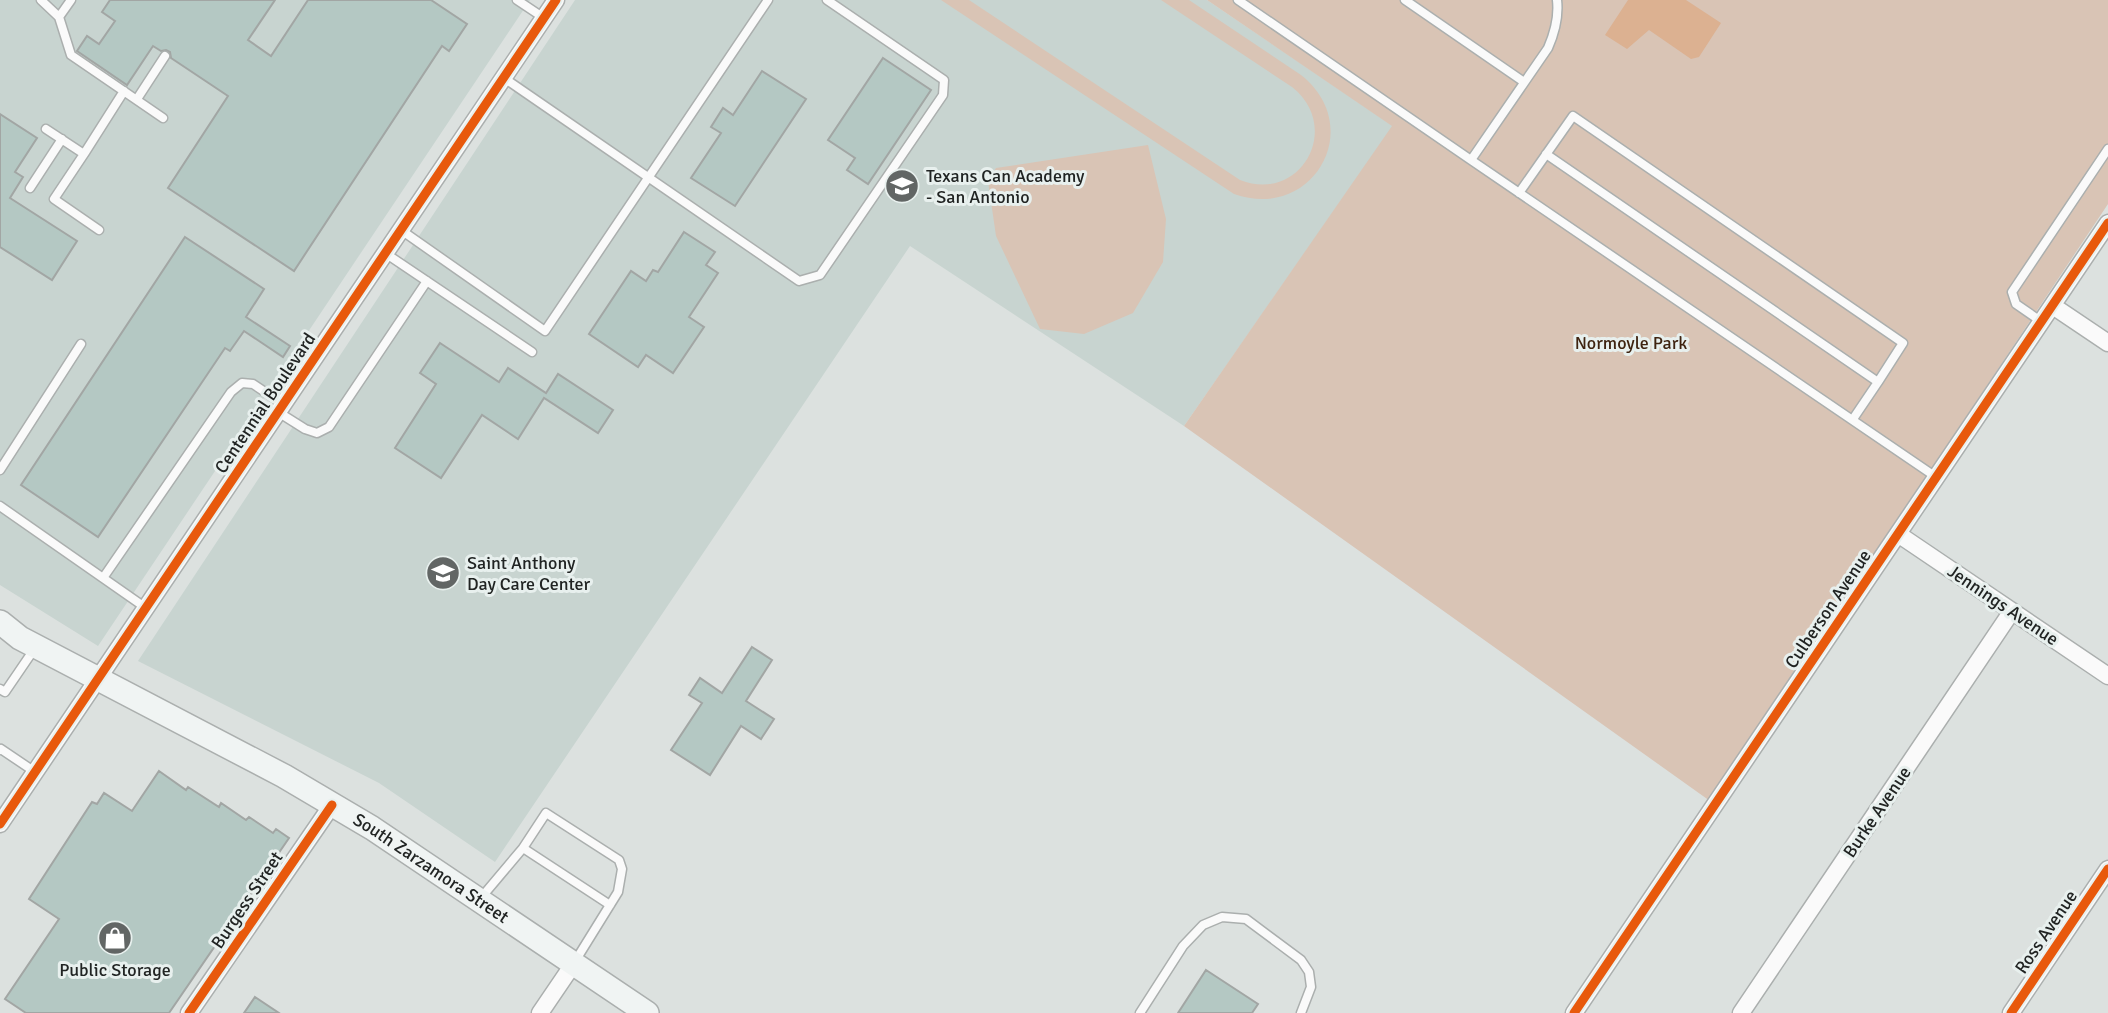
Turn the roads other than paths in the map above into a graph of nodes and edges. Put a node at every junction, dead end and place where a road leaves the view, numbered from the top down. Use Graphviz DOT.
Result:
graph roads {
  1 [pos="41,0"];
  2 [pos="71,0"];
  3 [pos="517,0"];
  4 [pos="556,0"];
  5 [pos="768,0"];
  6 [pos="827,0"];
  7 [pos="1238,0"];
  8 [pos="1405,0"];
  9 [pos="1557,0"];
  10 [pos="60,17"];
  11 [pos="544,18"];
  12 [pos="165,56"];
  13 [pos="504,78"];
  14 [pos="1524,82"];
  15 [pos="124,91"];
  16 [pos="137,99"];
  17 [pos="163,118"];
  18 [pos="46,129"];
  19 [pos="62,139"];
  20 [pos="2108,149"];
  21 [pos="84,154"];
  22 [pos="1546,154"];
  23 [pos="1471,160"];
  24 [pos="649,177"];
  25 [pos="30,188"];
  26 [pos="1519,193"];
  27 [pos="2108,223"];
  28 [pos="99,230"];
  29 [pos="401,230"];
  30 [pos="385,253"];
  31 [pos="427,281"];
  32 [pos="2053,306"];
  33 [pos="2042,322"];
  34 [pos="2108,343"];
  35 [pos="81,344"];
  36 [pos="532,352"];
  37 [pos="1878,382"];
  38 [pos="281,408"];
  39 [pos="1853,419"];
  40 [pos="0,470"];
  41 [pos="1936,477"];
  42 [pos="0,506"];
  43 [pos="1898,534"];
  44 [pos="103,578"];
  45 [pos="146,608"];
  46 [pos="2012,611"];
  47 [pos="0,622"];
  48 [pos="19,640"];
  49 [pos="2108,676"];
  50 [pos="97,680"];
  51 [pos="0,689"];
  52 [pos="0,750"];
  53 [pos="35,772"];
  54 [pos="332,805"];
  55 [pos="0,824"];
  56 [pos="523,848"];
  57 [pos="2108,869"];
  58 [pos="480,899"];
  59 [pos="610,905"];
  60 [pos="574,963"];
  61 [pos="189,1013"];
  62 [pos="540,1013"];
  63 [pos="647,1013"];
  64 [pos="1140,1013"];
  65 [pos="1301,1013"];
  66 [pos="1574,1013"];
  67 [pos="1741,1013"];
  68 [pos="2011,1013"];
  1 -- 10 [label="lane"];
  2 -- 10 [label="lane"];
  3 -- 11 [label="lane"];
  4 -- 11 [label="street, Centennial Boulevard"];
  5 -- 24 [label="lane"];
  6 -- 24 [label="lane"];
  7 -- 23 [label="lane"];
  8 -- 14 [label="lane"];
  9 -- 14 [label="lane"];
  10 -- 15 [label="lane"];
  11 -- 13 [label="street, Centennial Boulevard"];
  12 -- 16 [label="lane"];
  13 -- 24 [label="lane"];
  13 -- 29 [label="street, Centennial Boulevard"];
  14 -- 23 [label="lane"];
  15 -- 16 [label="lane"];
  15 -- 21 [label="lane"];
  16 -- 17 [label="lane"];
  18 -- 19 [label="lane"];
  19 -- 21 [label="lane"];
  19 -- 25 [label="lane"];
  20 -- 33 [label="lane"];
  21 -- 28 [label="lane"];
  22 -- 26 [label="lane"];
  22 -- 37 [label="lane"];
  22 -- 37 [label="lane"];
  23 -- 26 [label="lane"];
  24 -- 29 [label="lane"];
  26 -- 39 [label="lane"];
  27 -- 32 [label="street, Culberson Avenue"];
  29 -- 30 [label="street, Centennial Boulevard"];
  30 -- 31 [label="lane"];
  30 -- 38 [label="street, Centennial Boulevard"];
  31 -- 36 [label="lane"];
  31 -- 38 [label="lane"];
  32 -- 33 [label="street, Culberson Avenue"];
  32 -- 34 [label="street"];
  33 -- 41 [label="street, Culberson Avenue"];
  35 -- 40 [label="lane"];
  37 -- 39 [label="lane"];
  38 -- 44 [label="lane"];
  38 -- 45 [label="street, Centennial Boulevard"];
  39 -- 41 [label="lane"];
  41 -- 43 [label="street, Culberson Avenue"];
  42 -- 44 [label="lane"];
  43 -- 46 [label="street, Jennings Avenue"];
  43 -- 66 [label="street, Culberson Avenue"];
  44 -- 45 [label="lane"];
  45 -- 50 [label="street, Centennial Boulevard"];
  46 -- 49 [label="street, Jennings Avenue"];
  46 -- 67 [label="street, Burke Avenue"];
  47 -- 48 [label="main road, South Zarzamora Street"];
  48 -- 50 [label="main road, South Zarzamora Street"];
  48 -- 51 [label="lane"];
  50 -- 53 [label="street, Centennial Boulevard"];
  50 -- 54 [label="main road, South Zarzamora Street"];
  52 -- 53 [label="lane"];
  53 -- 55 [label="street, Centennial Boulevard"];
  54 -- 58 [label="main road, South Zarzamora Street"];
  54 -- 61 [label="street, Burgess Street"];
  56 -- 58 [label="lane"];
  56 -- 59 [label="lane"];
  56 -- 59 [label="lane"];
  57 -- 68 [label="street, Ross Avenue"];
  58 -- 60 [label="main road, South Zarzamora Street"];
  59 -- 60 [label="lane"];
  60 -- 62 [label="street"];
  60 -- 63 [label="main road, South Zarzamora Street"];
  64 -- 65 [label="lane"];
}
